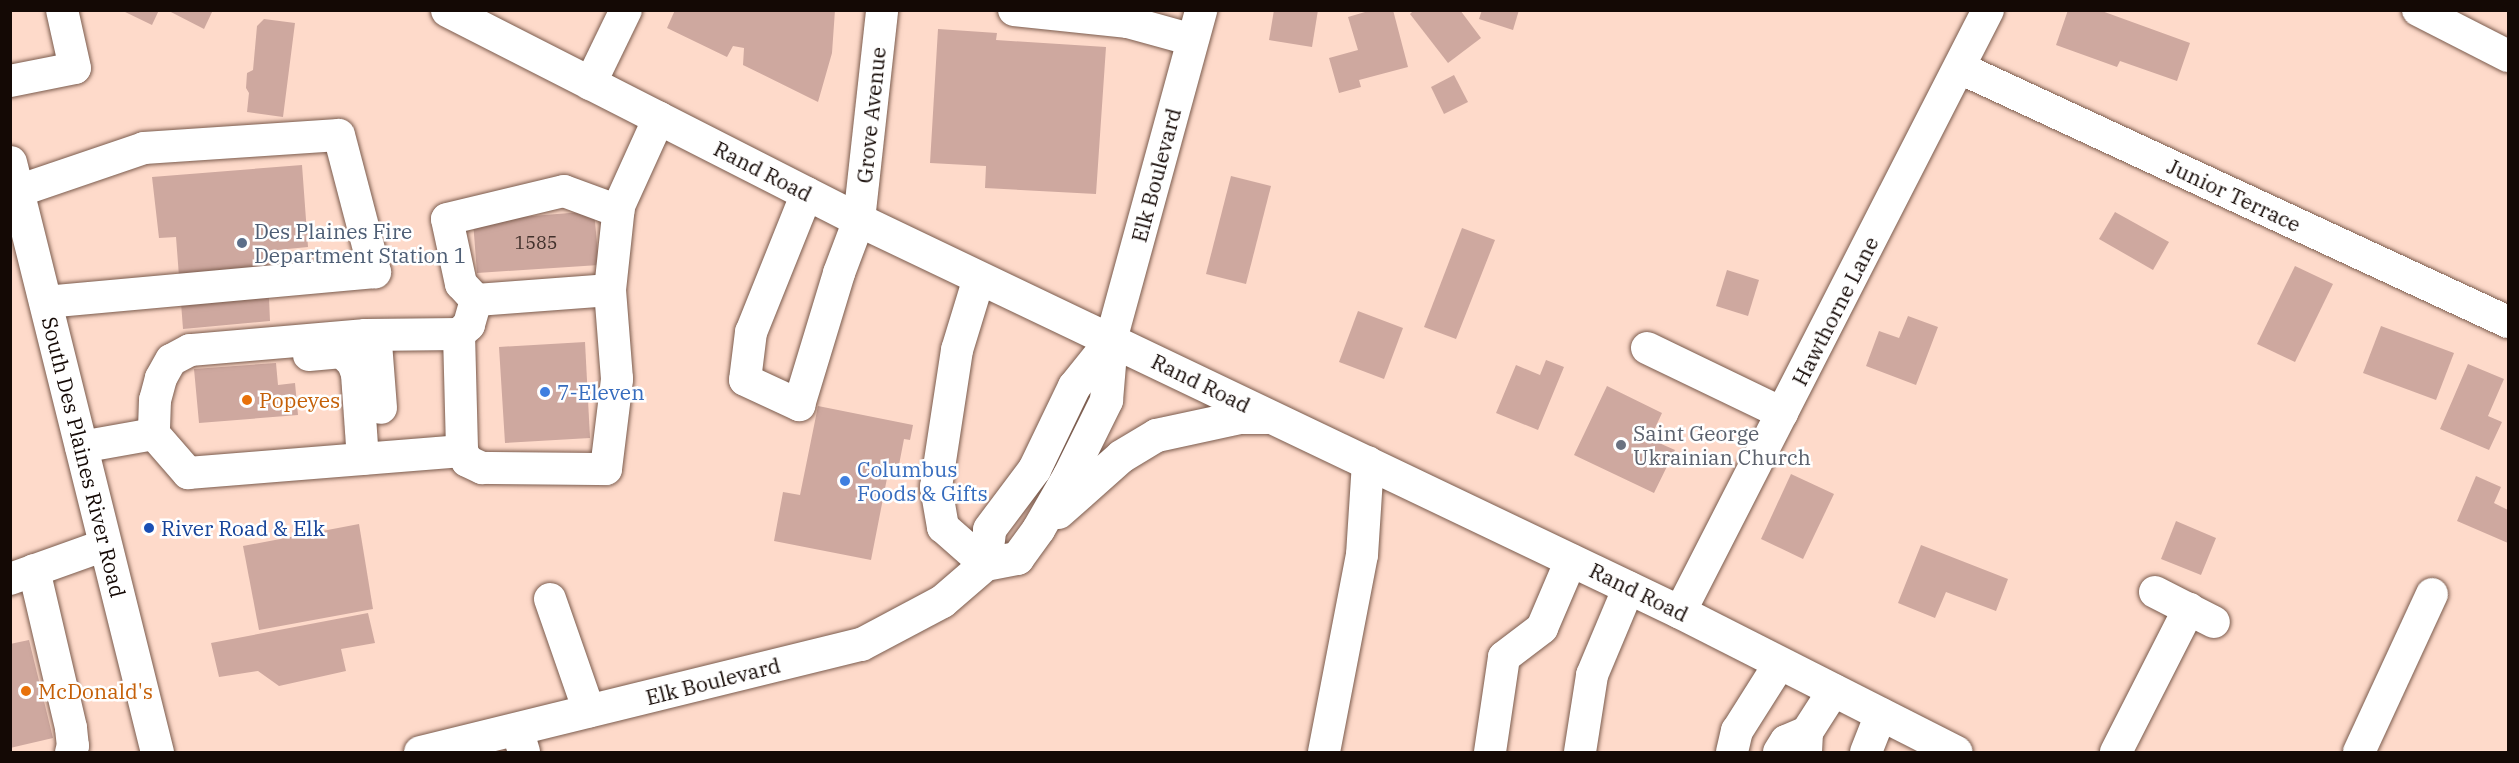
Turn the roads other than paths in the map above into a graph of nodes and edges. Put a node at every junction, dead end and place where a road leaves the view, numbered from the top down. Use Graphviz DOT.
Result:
graph roads {
  1 [pos="62,10"];
  2 [pos="447,10"];
  3 [pos="626,10"];
  4 [pos="882,10"];
  5 [pos="1014,10"];
  6 [pos="1988,10"];
  7 [pos="2418,10"];
  8 [pos="1128,16"];
  9 [pos="483,19"];
  10 [pos="1197,25"];
  11 [pos="2508,56"];
  12 [pos="1960,68"];
  13 [pos="10,81"];
  14 [pos="590,84"];
  15 [pos="659,118"];
  16 [pos="14,177"];
  17 [pos="807,193"];
  18 [pos="618,211"];
  19 [pos="859,220"];
  20 [pos="979,278"];
  21 [pos="610,290"];
  22 [pos="476,300"];
  23 [pos="45,302"];
  24 [pos="2508,322"];
  25 [pos="459,334"];
  26 [pos="366,335"];
  27 [pos="1111,340"];
  28 [pos="1647,348"];
  29 [pos="168,366"];
  30 [pos="1782,413"];
  31 [pos="1273,417"];
  32 [pos="154,434"];
  33 [pos="81,447"];
  34 [pos="462,451"];
  35 [pos="374,458"];
  36 [pos="1368,462"];
  37 [pos="1038,529"];
  38 [pos="105,545"];
  39 [pos="1571,560"];
  40 [pos="985,564"];
  41 [pos="22,575"];
  42 [pos="1629,587"];
  43 [pos="2156,592"];
  44 [pos="2432,594"];
  45 [pos="550,599"];
  46 [pos="1680,612"];
  47 [pos="1779,663"];
  48 [pos="1834,690"];
  49 [pos="589,711"];
  50 [pos="1881,714"];
  51 [pos="521,741"];
  52 [pos="1806,742"];
  53 [pos="71,753"];
  54 [pos="157,753"];
  55 [pos="420,753"];
  56 [pos="1324,753"];
  57 [pos="1490,753"];
  58 [pos="1580,753"];
  59 [pos="1732,753"];
  60 [pos="1779,753"];
  61 [pos="1866,753"];
  62 [pos="1956,753"];
  63 [pos="2116,753"];
  64 [pos="2360,753"];
  1 -- 13 [label="street"];
  2 -- 9 [label="main road, Rand Road"];
  3 -- 14 [label="street"];
  4 -- 19 [label="street, Grove Avenue"];
  5 -- 8 [label="street"];
  6 -- 12 [label="street, Hawthorne Lane"];
  7 -- 11 [label="street"];
  8 -- 10 [label="street"];
  9 -- 14 [label="main road, Rand Road"];
  10 -- 27 [label="street, Elk Boulevard"];
  12 -- 24 [label="street, Junior Terrace"];
  12 -- 30 [label="street, Hawthorne Lane"];
  14 -- 15 [label="main road, Rand Road"];
  15 -- 17 [label="main road, Rand Road"];
  15 -- 18 [label="street"];
  16 -- 23 [label="main road, South Des Plaines River Road"];
  16 -- 23 [label="street"];
  17 -- 19 [label="main road, Rand Road"];
  17 -- 19 [label="street, Grove Avenue"];
  18 -- 21 [label="street"];
  18 -- 22 [label="street"];
  19 -- 20 [label="main road, Rand Road"];
  20 -- 27 [label="main road, Rand Road"];
  20 -- 40 [label="street"];
  21 -- 22 [label="street"];
  21 -- 34 [label="street"];
  22 -- 25 [label="street"];
  23 -- 33 [label="main road, South Des Plaines River Road"];
  25 -- 26 [label="street"];
  25 -- 34 [label="street"];
  26 -- 29 [label="street"];
  26 -- 35 [label="street"];
  27 -- 31 [label="main road, Rand Road"];
  27 -- 37 [label="main road, Elk Boulevard"];
  27 -- 40 [label="main road, Elk Boulevard"];
  28 -- 30 [label="street"];
  29 -- 32 [label="street"];
  29 -- 35 [label="street"];
  30 -- 46 [label="street, Hawthorne Lane"];
  31 -- 36 [label="main road, Rand Road"];
  31 -- 37 [label="main road"];
  32 -- 33 [label="street"];
  32 -- 35 [label="street"];
  33 -- 38 [label="main road, South Des Plaines River Road"];
  34 -- 35 [label="street"];
  36 -- 39 [label="main road, Rand Road"];
  36 -- 56 [label="street"];
  37 -- 40 [label="main road, Elk Boulevard"];
  38 -- 41 [label="street"];
  38 -- 54 [label="main road, South Des Plaines River Road"];
  39 -- 42 [label="main road, Rand Road"];
  39 -- 57 [label="street"];
  40 -- 49 [label="main road, Elk Boulevard"];
  41 -- 53 [label="street"];
  42 -- 46 [label="main road, Rand Road"];
  42 -- 58 [label="street"];
  43 -- 63 [label="street"];
  44 -- 64 [label="street"];
  45 -- 49 [label="street"];
  46 -- 47 [label="main road, Rand Road"];
  47 -- 48 [label="main road, Rand Road"];
  47 -- 59 [label="street"];
  48 -- 50 [label="main road, Rand Road"];
  48 -- 52 [label="street"];
  49 -- 51 [label="main road, Elk Boulevard"];
  50 -- 61 [label="street"];
  50 -- 62 [label="main road, Rand Road"];
  51 -- 55 [label="main road, Elk Boulevard"];
  52 -- 60 [label="street"];
}
